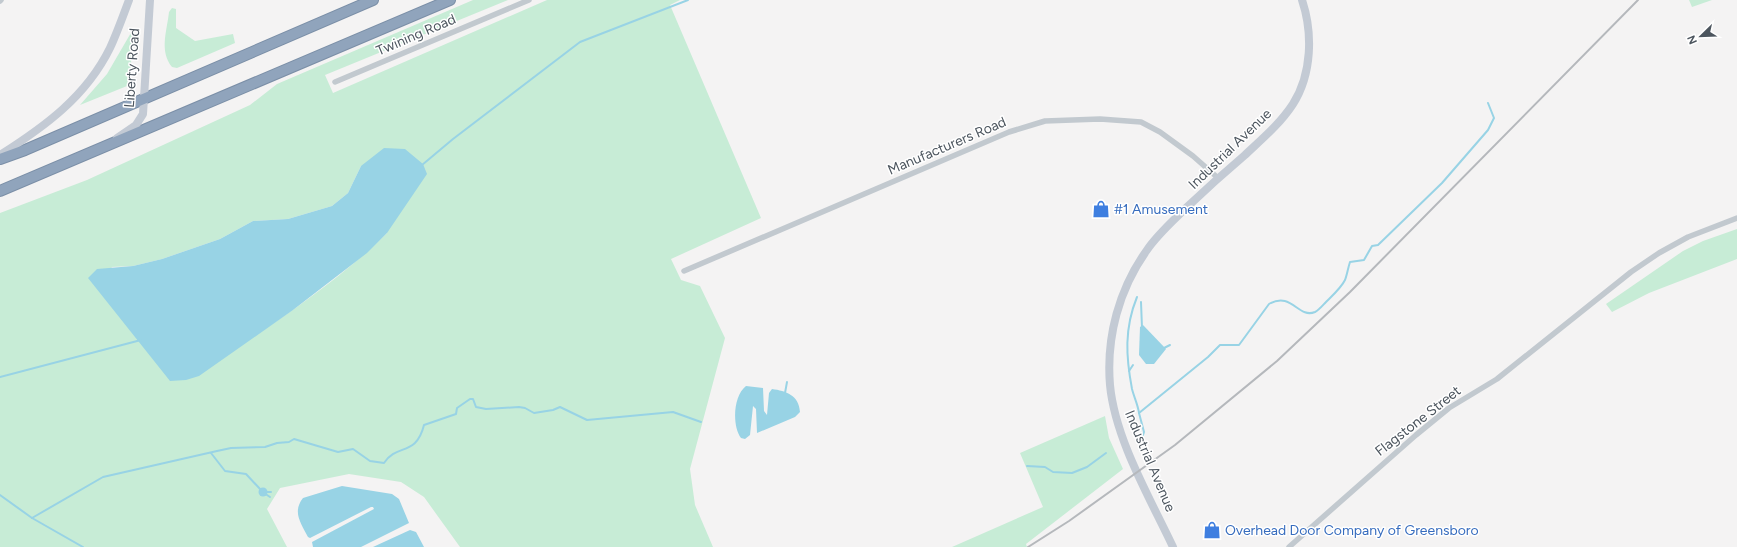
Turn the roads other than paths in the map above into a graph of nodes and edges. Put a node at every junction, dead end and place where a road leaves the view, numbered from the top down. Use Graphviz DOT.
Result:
graph roads {
  1 [pos="129,0"];
  2 [pos="150,0"];
  3 [pos="373,0"];
  4 [pos="450,0"];
  5 [pos="529,0"];
  6 [pos="1302,0"];
  7 [pos="335,82"];
  8 [pos="145,97"];
  9 [pos="106,144"];
  10 [pos="0,156"];
  11 [pos="0,159"];
  12 [pos="1218,178"];
  13 [pos="0,191"];
  14 [pos="1737,218"];
  15 [pos="684,271"];
  16 [pos="1173,547"];
  17 [pos="1289,547"];
  1 -- 10 [label="main road, Liberty Road"];
  2 -- 8 [label="main road, Liberty Road"];
  3 -- 8 [label="highway"];
  4 -- 9 [label="highway"];
  5 -- 7 [label="street, Twining Road"];
  6 -- 12 [label="main road, Industrial Avenue"];
  8 -- 9 [label="main road, Liberty Road"];
  8 -- 11 [label="highway"];
  9 -- 13 [label="highway"];
  12 -- 15 [label="street, Manufacturers Road"];
  12 -- 16 [label="main road, Industrial Avenue"];
  14 -- 17 [label="street, Flagstone Street"];
}
